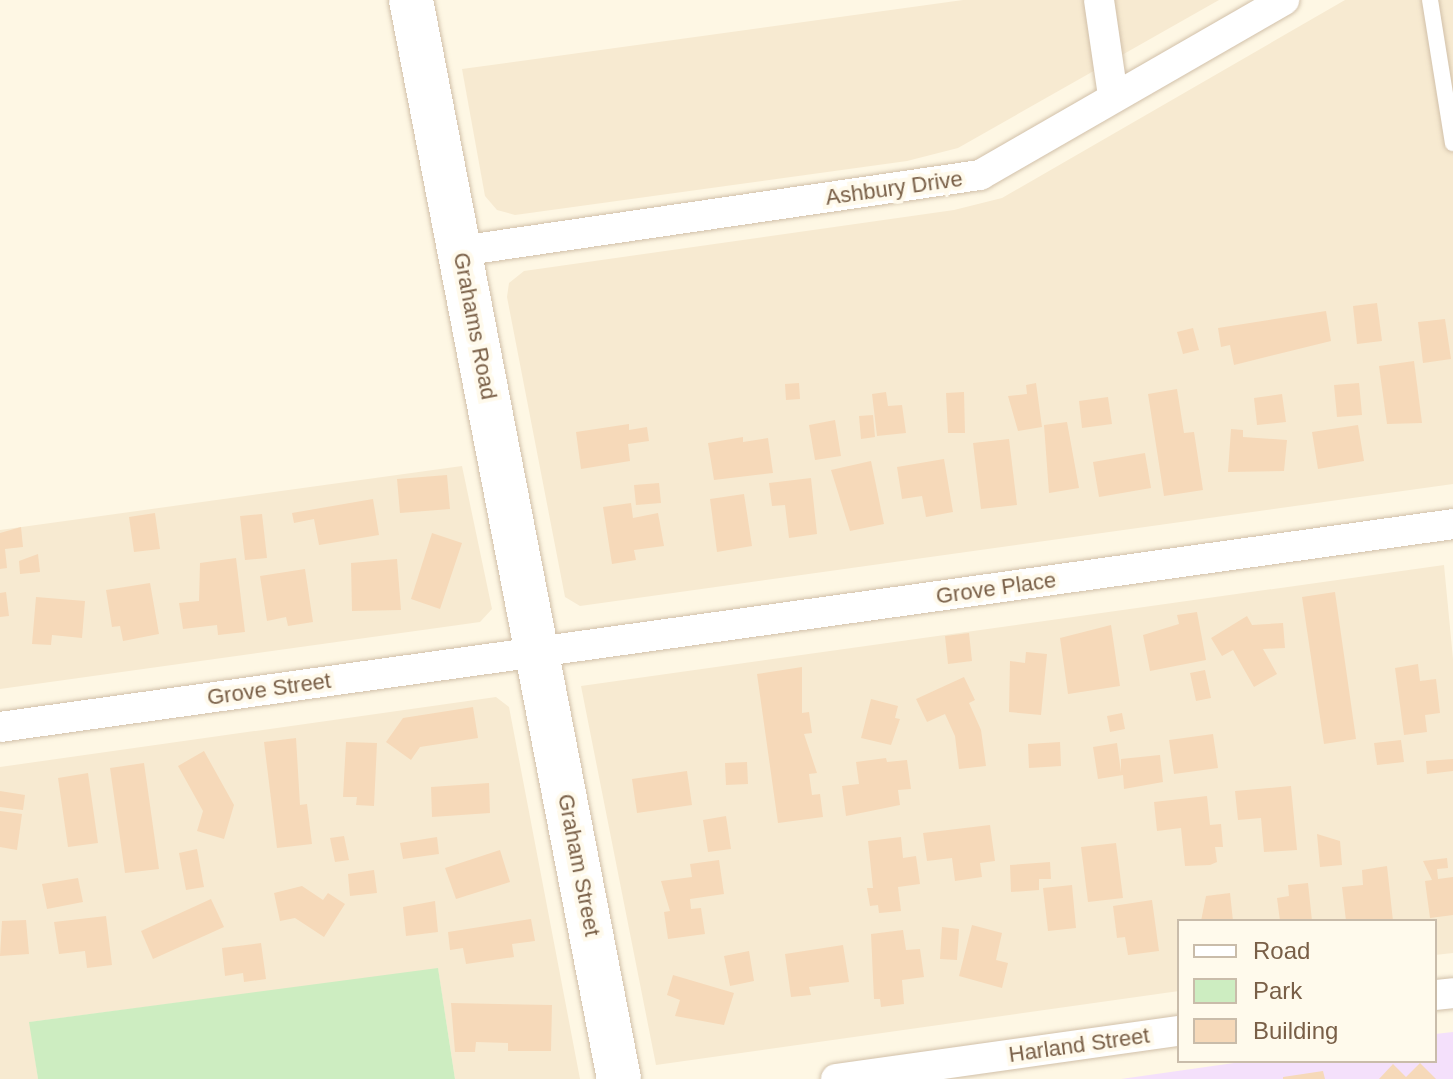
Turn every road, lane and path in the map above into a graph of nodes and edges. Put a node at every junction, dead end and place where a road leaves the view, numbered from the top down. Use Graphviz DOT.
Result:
graph roads {
  1 [pos="411,0"];
  2 [pos="1099,0"];
  3 [pos="1284,0"];
  4 [pos="1430,0"];
  5 [pos="1113,96"];
  6 [pos="1453,143"];
  7 [pos="460,251"];
  8 [pos="1453,524"];
  9 [pos="538,651"];
  10 [pos="0,727"];
  11 [pos="1177,1031"];
  12 [pos="619,1079"];
  13 [pos="836,1079"];
  1 -- 7 [label="street, Grahams Road"];
  2 -- 5 [label="street"];
  3 -- 5 [label="street, Ashbury Drive"];
  4 -- 6 [label="lane"];
  5 -- 7 [label="street, Ashbury Drive"];
  7 -- 9 [label="street, Grahams Road"];
  8 -- 9 [label="street, Grove Place"];
  9 -- 10 [label="street, Grove Street"];
  9 -- 12 [label="street, Graham Street"];
  11 -- 13 [label="street, Harland Street"];
}
